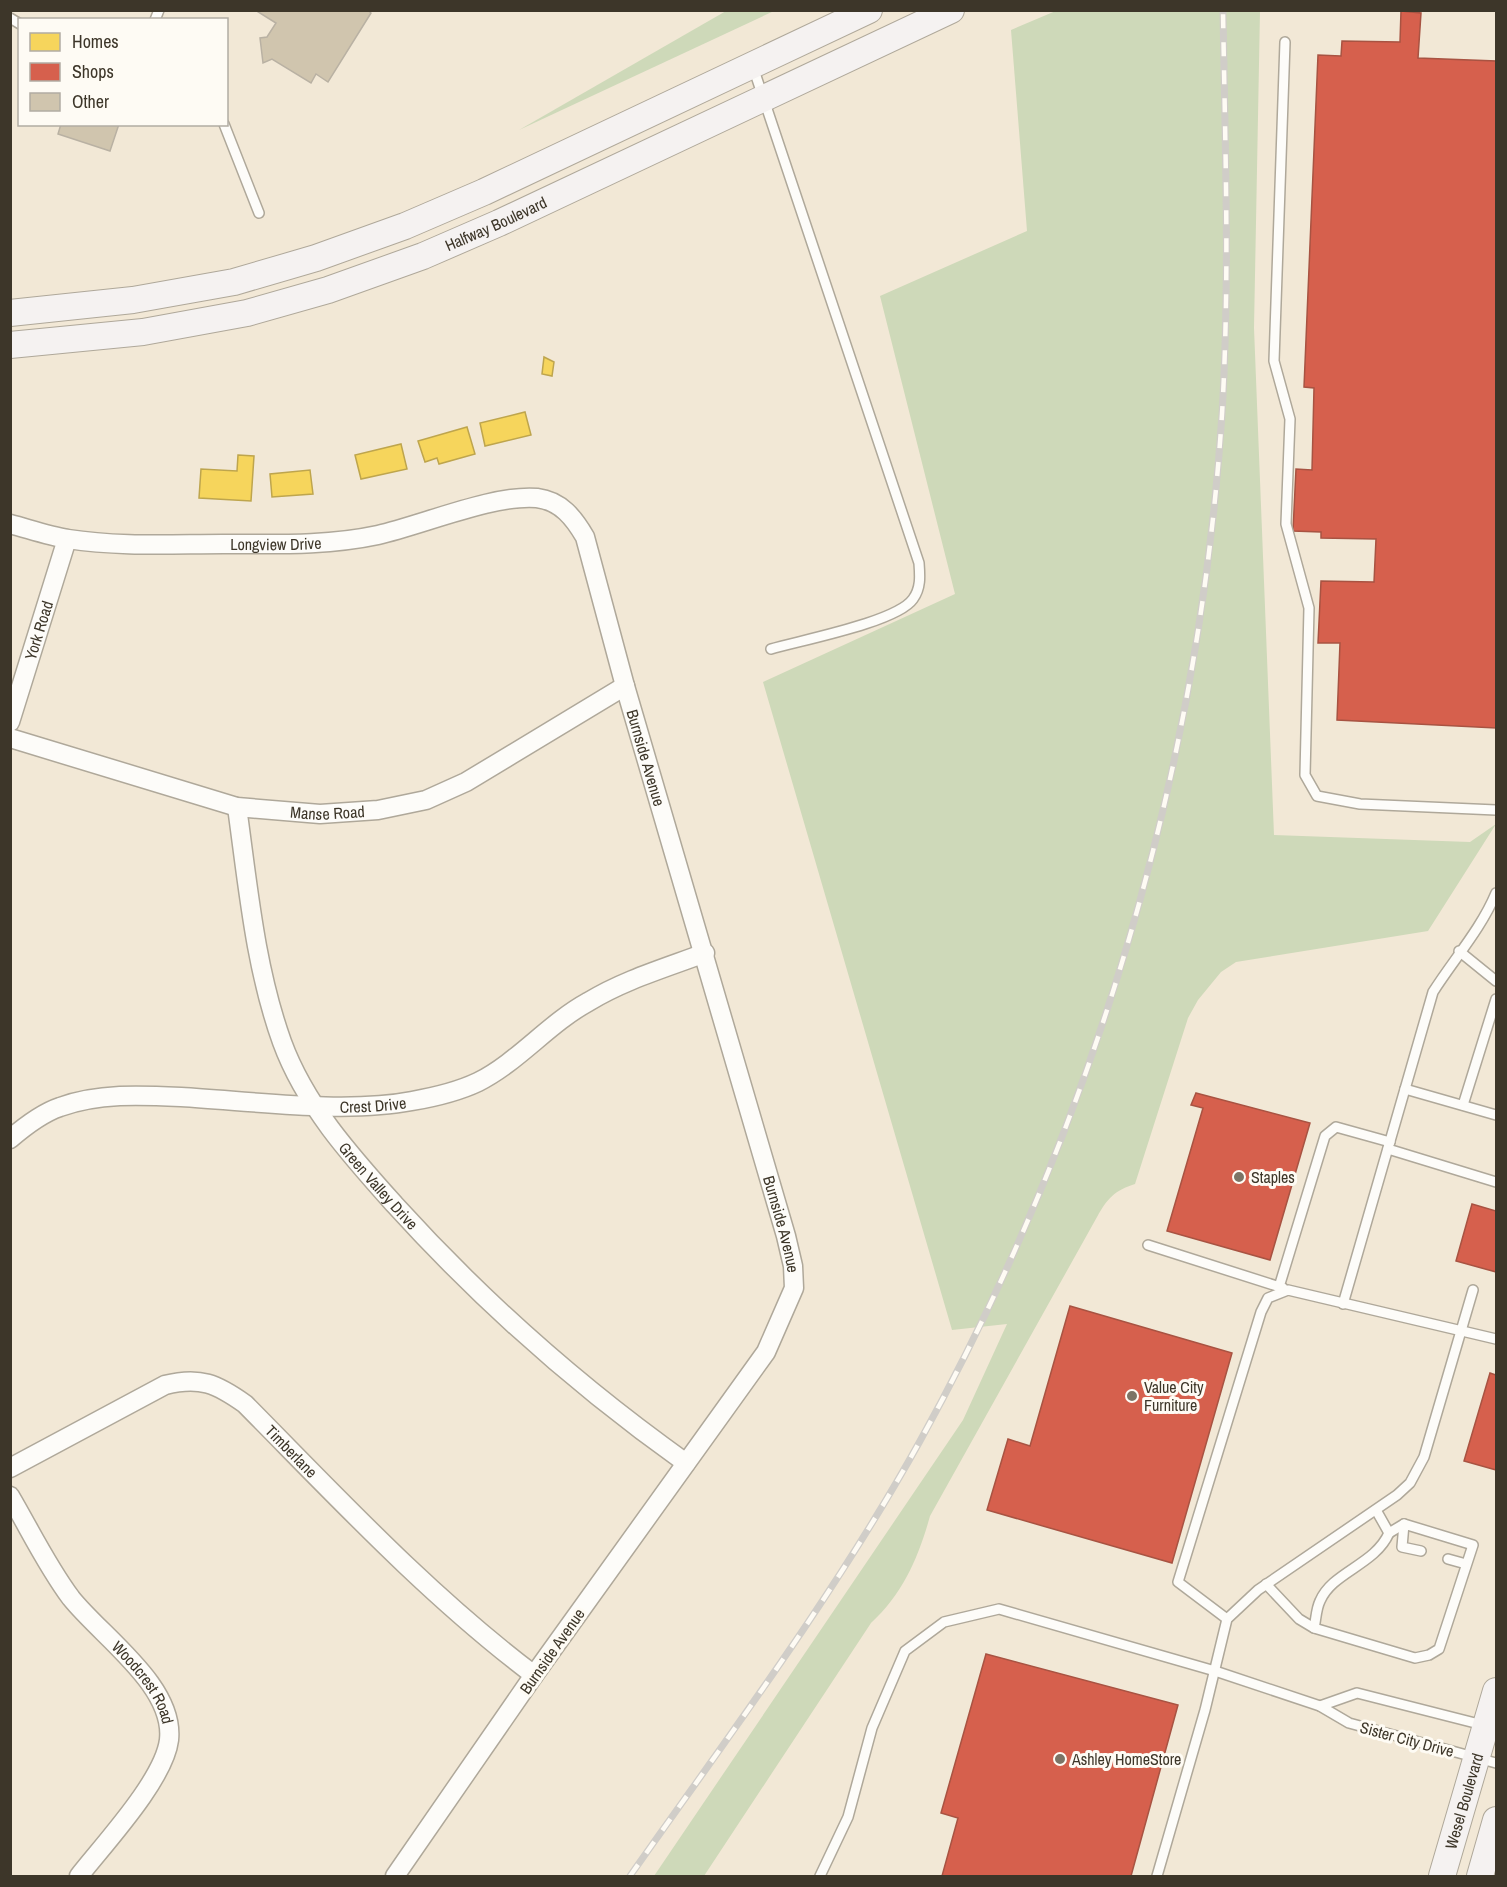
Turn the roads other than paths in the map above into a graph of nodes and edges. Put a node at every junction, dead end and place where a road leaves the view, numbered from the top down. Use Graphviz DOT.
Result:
graph roads {
  1 [pos="869,10"];
  2 [pos="951,10"];
  3 [pos="1285,42"];
  4 [pos="752,65"];
  5 [pos="764,98"];
  6 [pos="225,126"];
  7 [pos="259,213"];
  8 [pos="10,313"];
  9 [pos="10,345"];
  10 [pos="538,498"];
  11 [pos="10,524"];
  12 [pos="67,539"];
  13 [pos="771,649"];
  14 [pos="625,686"];
  15 [pos="10,722"];
  16 [pos="10,738"];
  17 [pos="237,807"];
  18 [pos="1497,810"];
  19 [pos="1497,893"];
  20 [pos="1459,951"];
  21 [pos="705,953"];
  22 [pos="1497,981"];
  23 [pos="1497,999"];
  24 [pos="1405,1089"];
  25 [pos="312,1104"];
  26 [pos="1463,1105"];
  27 [pos="1497,1115"];
  28 [pos="10,1139"];
  29 [pos="1389,1146"];
  30 [pos="1497,1182"];
  31 [pos="1148,1245"];
  32 [pos="1284,1288"];
  33 [pos="1473,1290"];
  34 [pos="1343,1304"];
  35 [pos="1462,1330"];
  36 [pos="1497,1339"];
  37 [pos="686,1463"];
  38 [pos="10,1468"];
  39 [pos="10,1496"];
  40 [pos="1376,1510"];
  41 [pos="1404,1524"];
  42 [pos="1389,1533"];
  43 [pos="1421,1551"];
  44 [pos="1448,1559"];
  45 [pos="1466,1564"];
  46 [pos="1266,1584"];
  47 [pos="1227,1619"];
  48 [pos="1314,1628"];
  49 [pos="1215,1671"];
  50 [pos="534,1675"];
  51 [pos="1497,1691"];
  52 [pos="1320,1706"];
  53 [pos="1491,1728"];
  54 [pos="1487,1760"];
  55 [pos="1497,1820"];
  56 [pos="79,1876"];
  57 [pos="395,1876"];
  58 [pos="820,1876"];
  59 [pos="1157,1876"];
  60 [pos="1442,1876"];
  61 [pos="1480,1876"];
  1 -- 4 [label="main road, Halfway Boulevard"];
  2 -- 5 [label="main road, Halfway Boulevard"];
  3 -- 18 [label="lane"];
  4 -- 5 [label="lane"];
  4 -- 8 [label="main road, Halfway Boulevard"];
  5 -- 9 [label="main road, Halfway Boulevard"];
  5 -- 13 [label="lane"];
  6 -- 7 [label="lane"];
  10 -- 12 [label="street, Longview Drive"];
  10 -- 14 [label="street, Burnside Avenue"];
  11 -- 12 [label="street, Longview Drive"];
  12 -- 15 [label="street, York Road"];
  14 -- 17 [label="street, Manse Road"];
  14 -- 21 [label="street, Burnside Avenue"];
  16 -- 17 [label="street, Manse Road"];
  17 -- 25 [label="street, Green Valley Drive"];
  19 -- 20 [label="lane"];
  20 -- 22 [label="lane"];
  20 -- 24 [label="lane"];
  21 -- 25 [label="street, Crest Drive"];
  21 -- 37 [label="street, Burnside Avenue"];
  23 -- 26 [label="lane"];
  24 -- 26 [label="lane"];
  24 -- 29 [label="lane"];
  25 -- 28 [label="street, Crest Drive"];
  25 -- 37 [label="street, Green Valley Drive"];
  26 -- 27 [label="lane"];
  29 -- 30 [label="lane"];
  29 -- 32 [label="lane"];
  29 -- 34 [label="lane"];
  31 -- 32 [label="lane"];
  32 -- 34 [label="lane"];
  32 -- 47 [label="lane"];
  33 -- 35 [label="lane"];
  34 -- 35 [label="lane"];
  35 -- 36 [label="lane"];
  35 -- 40 [label="lane"];
  37 -- 50 [label="street, Burnside Avenue"];
  38 -- 50 [label="street, Timberlane"];
  39 -- 56 [label="street, Woodcrest Road"];
  40 -- 42 [label="lane"];
  40 -- 46 [label="lane"];
  41 -- 42 [label="lane"];
  41 -- 43 [label="lane"];
  41 -- 45 [label="lane"];
  42 -- 48 [label="lane"];
  44 -- 45 [label="lane"];
  45 -- 48 [label="lane"];
  46 -- 47 [label="lane"];
  46 -- 48 [label="lane"];
  47 -- 49 [label="lane"];
  49 -- 52 [label="lane, Sister City Drive"];
  49 -- 58 [label="lane, Sister City Drive"];
  49 -- 59 [label="lane"];
  50 -- 57 [label="street, Burnside Avenue"];
  51 -- 53 [label="main road, Wesel Boulevard"];
  52 -- 53 [label="lane, Sister City Drive"];
  52 -- 54 [label="lane, Sister City Drive"];
  53 -- 54 [label="main road, Wesel Boulevard"];
  54 -- 60 [label="main road, Wesel Boulevard"];
  55 -- 61 [label="main road"];
}
